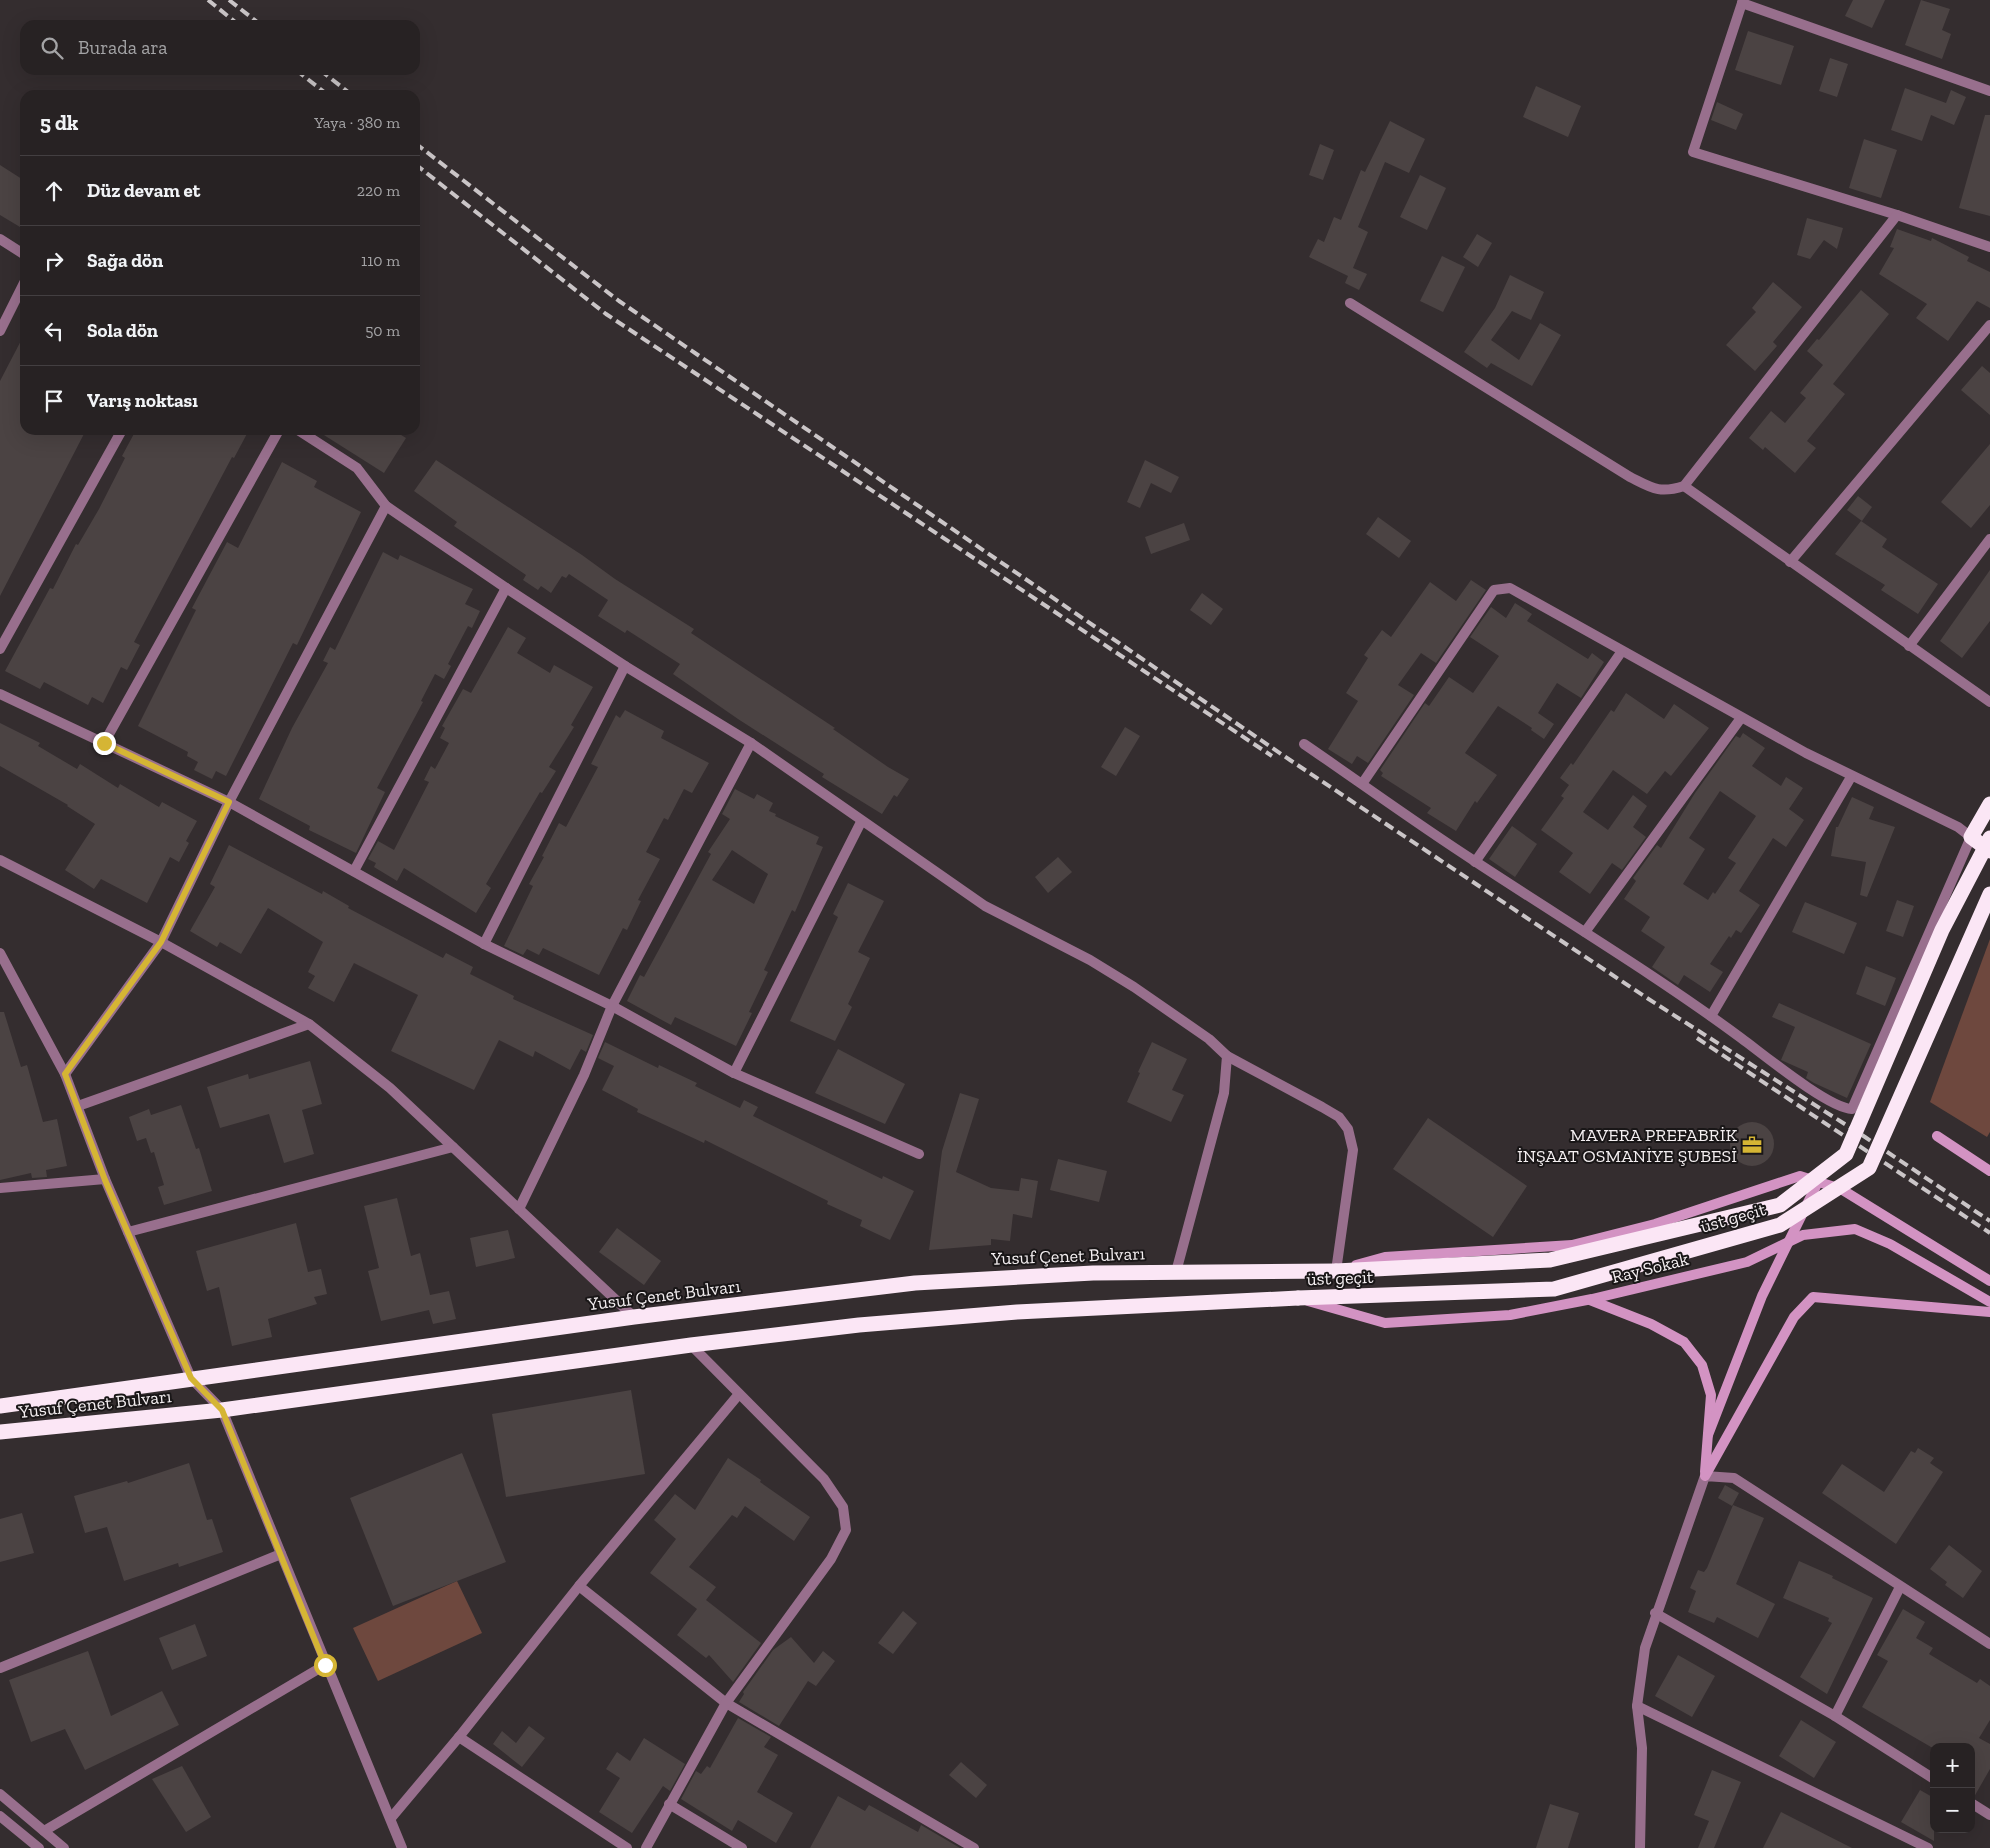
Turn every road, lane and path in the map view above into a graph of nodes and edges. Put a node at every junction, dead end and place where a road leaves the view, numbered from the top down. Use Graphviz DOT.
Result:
graph roads {
  1 [pos="1742,1"];
  2 [pos="1990,91"];
  3 [pos="1897,214"];
  4 [pos="0,239"];
  5 [pos="1990,247"];
  6 [pos="20,252"];
  7 [pos="20,290"];
  8 [pos="1350,303"];
  9 [pos="1990,325"];
  10 [pos="0,330"];
  11 [pos="119,435"];
  12 [pos="276,435"];
  13 [pos="306,435"];
  14 [pos="1684,486"];
  15 [pos="386,506"];
  16 [pos="1990,539"];
  17 [pos="1790,562"];
  18 [pos="506,588"];
  19 [pos="1909,646"];
  20 [pos="0,649"];
  21 [pos="1622,651"];
  22 [pos="625,666"];
  23 [pos="0,694"];
  24 [pos="1990,702"];
  25 [pos="1741,718"];
  26 [pos="104,743"];
  27 [pos="751,743"];
  28 [pos="1304,744"];
  29 [pos="1851,777"];
  30 [pos="1362,784"];
  31 [pos="229,802"];
  32 [pos="1990,804"];
  33 [pos="861,822"];
  34 [pos="1971,837"];
  35 [pos="1990,838"];
  36 [pos="1990,851"];
  37 [pos="0,860"];
  38 [pos="1474,862"];
  39 [pos="354,871"];
  40 [pos="1990,894"];
  41 [pos="1585,932"];
  42 [pos="161,942"];
  43 [pos="484,944"];
  44 [pos="0,953"];
  45 [pos="612,1006"];
  46 [pos="1711,1016"];
  47 [pos="308,1024"];
  48 [pos="1227,1056"];
  49 [pos="734,1073"];
  50 [pos="65,1074"];
  51 [pos="78,1106"];
  52 [pos="1936,1136"];
  53 [pos="453,1147"];
  54 [pos="920,1154"];
  55 [pos="1990,1171"];
  56 [pos="105,1180"];
  57 [pos="1818,1182"];
  58 [pos="0,1188"];
  59 [pos="519,1210"];
  60 [pos="128,1232"];
  61 [pos="1789,1242"];
  62 [pos="1336,1271"];
  63 [pos="1176,1272"];
  64 [pos="1990,1281"];
  65 [pos="1298,1298"];
  66 [pos="1590,1300"];
  67 [pos="1990,1302"];
  68 [pos="1990,1312"];
  69 [pos="634,1317"];
  70 [pos="691,1345"];
  71 [pos="191,1378"];
  72 [pos="740,1394"];
  73 [pos="0,1406"];
  74 [pos="222,1410"];
  75 [pos="0,1432"];
  76 [pos="1708,1435"];
  77 [pos="1705,1476"];
  78 [pos="281,1554"];
  79 [pos="579,1586"];
  80 [pos="1900,1587"];
  81 [pos="1655,1613"];
  82 [pos="1990,1644"];
  83 [pos="325,1665"];
  84 [pos="0,1668"];
  85 [pos="726,1702"];
  86 [pos="1637,1706"];
  87 [pos="1835,1716"];
  88 [pos="459,1737"];
  89 [pos="1930,1776"];
  90 [pos="0,1794"];
  91 [pos="669,1804"];
  92 [pos="1975,1806"];
  93 [pos="1990,1815"];
  94 [pos="0,1816"];
  95 [pos="390,1818"];
  96 [pos="44,1831"];
  97 [pos="39,1848"];
  98 [pos="64,1848"];
  99 [pos="402,1848"];
  100 [pos="627,1848"];
  101 [pos="646,1848"];
  102 [pos="742,1848"];
  103 [pos="974,1848"];
  104 [pos="1640,1848"];
  105 [pos="1928,1848"];
  1 -- 2 [label="street"];
  1 -- 3 [label="street"];
  3 -- 5 [label="street"];
  3 -- 14 [label="street"];
  4 -- 6 [label="street"];
  7 -- 10 [label="street"];
  8 -- 14 [label="street"];
  9 -- 17 [label="street"];
  11 -- 20 [label="street"];
  12 -- 26 [label="street"];
  13 -- 15 [label="street"];
  14 -- 17 [label="street"];
  15 -- 18 [label="street"];
  15 -- 31 [label="street"];
  16 -- 19 [label="street"];
  17 -- 19 [label="street"];
  18 -- 22 [label="street"];
  18 -- 39 [label="street"];
  19 -- 24 [label="street"];
  21 -- 25 [label="street"];
  21 -- 30 [label="street"];
  21 -- 38 [label="street"];
  22 -- 27 [label="street"];
  22 -- 43 [label="street"];
  23 -- 26 [label="street"];
  25 -- 29 [label="street"];
  25 -- 41 [label="street"];
  26 -- 31 [label="street"];
  27 -- 33 [label="street"];
  27 -- 45 [label="street"];
  28 -- 30 [label="street"];
  29 -- 34 [label="street"];
  29 -- 46 [label="street"];
  30 -- 38 [label="street"];
  31 -- 39 [label="street"];
  31 -- 42 [label="street"];
  32 -- 34 [label="highway"];
  33 -- 48 [label="street"];
  33 -- 49 [label="street"];
  34 -- 36 [label="highway"];
  34 -- 46 [label="street"];
  35 -- 62 [label="highway, Yusuf Çenet Bulvarı, bridge"];
  37 -- 42 [label="street"];
  38 -- 41 [label="street"];
  39 -- 43 [label="street"];
  40 -- 65 [label="highway, üst geçit, bridge"];
  41 -- 46 [label="street"];
  42 -- 47 [label="street"];
  42 -- 50 [label="street"];
  43 -- 45 [label="street"];
  44 -- 50 [label="street"];
  45 -- 49 [label="street"];
  45 -- 59 [label="street"];
  47 -- 51 [label="street"];
  47 -- 53 [label="street"];
  48 -- 62 [label="street"];
  48 -- 63 [label="street"];
  49 -- 54 [label="street"];
  50 -- 51 [label="street"];
  51 -- 56 [label="street"];
  52 -- 55 [label="street"];
  53 -- 59 [label="street"];
  53 -- 60 [label="street"];
  56 -- 58 [label="street"];
  56 -- 60 [label="street"];
  57 -- 61 [label="street"];
  57 -- 62 [label="street"];
  57 -- 64 [label="street"];
  59 -- 69 [label="street"];
  60 -- 71 [label="street"];
  61 -- 66 [label="street, Ray Sokak"];
  61 -- 67 [label="street, Ray Sokak"];
  61 -- 76 [label="street"];
  62 -- 63 [label="highway, Yusuf Çenet Bulvarı"];
  63 -- 69 [label="highway, Yusuf Çenet Bulvarı"];
  65 -- 66 [label="street, Ray Sokak"];
  65 -- 70 [label="highway, Yusuf Çenet Bulvarı"];
  66 -- 76 [label="street"];
  68 -- 77 [label="street"];
  69 -- 71 [label="highway, Yusuf Çenet Bulvarı"];
  70 -- 72 [label="street"];
  70 -- 74 [label="highway, Yusuf Çenet Bulvarı"];
  71 -- 73 [label="highway, Yusuf Çenet Bulvarı"];
  71 -- 74 [label="street"];
  72 -- 79 [label="street"];
  72 -- 85 [label="street"];
  74 -- 75 [label="highway, Yusuf Çenet Bulvarı"];
  74 -- 78 [label="street"];
  76 -- 77 [label="street"];
  77 -- 80 [label="street"];
  77 -- 81 [label="street"];
  78 -- 83 [label="street"];
  78 -- 84 [label="street"];
  79 -- 85 [label="street"];
  79 -- 88 [label="street"];
  80 -- 82 [label="street"];
  80 -- 87 [label="street"];
  81 -- 86 [label="street"];
  81 -- 87 [label="street"];
  83 -- 95 [label="street"];
  83 -- 96 [label="street"];
  85 -- 91 [label="street"];
  85 -- 103 [label="street"];
  86 -- 104 [label="street"];
  86 -- 105 [label="street"];
  87 -- 89 [label="street"];
  88 -- 95 [label="street"];
  88 -- 100 [label="street"];
  90 -- 96 [label="street"];
  91 -- 101 [label="street"];
  91 -- 102 [label="street"];
  92 -- 93 [label="street"];
  94 -- 97 [label="street"];
  95 -- 99 [label="street"];
  96 -- 98 [label="street"];
}
